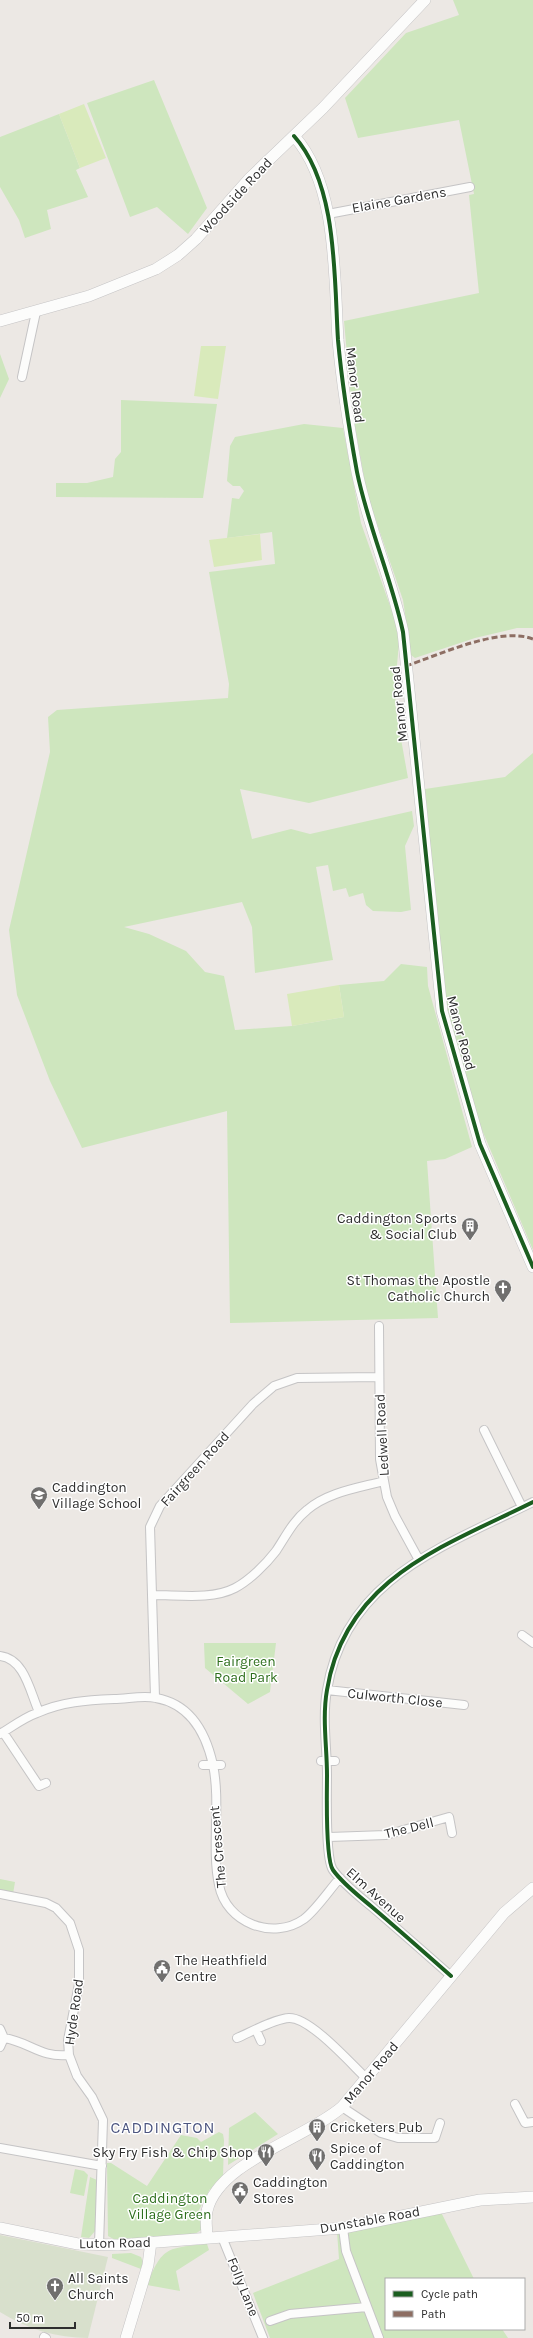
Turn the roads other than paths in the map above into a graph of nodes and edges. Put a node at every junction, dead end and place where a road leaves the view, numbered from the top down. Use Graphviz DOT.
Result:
graph roads {
  1 [pos="426,0"];
  2 [pos="294,136"];
  3 [pos="470,187"];
  4 [pos="328,214"];
  5 [pos="36,312"];
  6 [pos="0,321"];
  7 [pos="22,377"];
  8 [pos="533,1267"];
  9 [pos="379,1326"];
  10 [pos="379,1377"];
  11 [pos="484,1430"];
  12 [pos="384,1481"];
  13 [pos="533,1502"];
  14 [pos="522,1507"];
  15 [pos="418,1560"];
  16 [pos="154,1596"];
  17 [pos="522,1635"];
  18 [pos="533,1643"];
  19 [pos="0,1656"];
  20 [pos="327,1690"];
  21 [pos="155,1697"];
  22 [pos="464,1705"];
  23 [pos="39,1712"];
  24 [pos="2,1733"];
  25 [pos="217,1765"];
  26 [pos="203,1766"];
  27 [pos="40,1786"];
  28 [pos="452,1833"];
  29 [pos="329,1837"];
  30 [pos="340,1878"];
  31 [pos="533,1888"];
  32 [pos="0,1894"];
  33 [pos="451,1976"];
  34 [pos="0,2029"];
  35 [pos="256,2030"];
  36 [pos="4,2038"];
  37 [pos="237,2038"];
  38 [pos="261,2041"];
  39 [pos="0,2047"];
  40 [pos="69,2055"];
  41 [pos="367,2079"];
  42 [pos="515,2104"];
  43 [pos="342,2107"];
  44 [pos="533,2122"];
  45 [pos="440,2123"];
  46 [pos="0,2148"];
  47 [pos="102,2166"];
  48 [pos="533,2197"];
  49 [pos="0,2228"];
  50 [pos="343,2228"];
  51 [pos="222,2237"];
  52 [pos="207,2238"];
  53 [pos="151,2242"];
  54 [pos="100,2245"];
  55 [pos="367,2307"];
  56 [pos="270,2321"];
  57 [pos="126,2338"];
  58 [pos="263,2338"];
  59 [pos="379,2338"];
  1 -- 2 [label="street, Woodside Road"];
  2 -- 4 [label="street, Manor Road"];
  2 -- 5 [label="street, Woodside Road"];
  3 -- 4 [label="street, Elaine Gardens"];
  4 -- 8 [label="street, Manor Road"];
  5 -- 6 [label="street, Woodside Road"];
  5 -- 7 [label="street"];
  9 -- 10 [label="street, Ledwell Road"];
  10 -- 12 [label="street, Ledwell Road"];
  10 -- 16 [label="street, Fairgreen Road"];
  11 -- 14 [label="street"];
  12 -- 15 [label="street, Ledwell Road"];
  12 -- 16 [label="street"];
  13 -- 14 [label="street, Elm Avenue"];
  14 -- 15 [label="street, Elm Avenue"];
  15 -- 20 [label="street, Elm Avenue"];
  16 -- 21 [label="street, Fairgreen Road"];
  17 -- 18 [label="street"];
  19 -- 23 [label="street"];
  20 -- 22 [label="street, Culworth Close"];
  20 -- 29 [label="street, Elm Avenue"];
  21 -- 23 [label="street, The Crescent"];
  21 -- 25 [label="street, The Crescent"];
  23 -- 24 [label="street, The Crescent"];
  24 -- 27 [label="street"];
  25 -- 26 [label="street"];
  25 -- 30 [label="street, The Crescent"];
  28 -- 29 [label="street, The Dell"];
  29 -- 30 [label="street, Elm Avenue"];
  30 -- 33 [label="street, Elm Avenue"];
  31 -- 33 [label="street, Manor Road"];
  32 -- 40 [label="street, Hyde Road"];
  33 -- 41 [label="street, Manor Road"];
  34 -- 36 [label="street"];
  35 -- 37 [label="street"];
  35 -- 38 [label="street"];
  35 -- 41 [label="street"];
  36 -- 39 [label="street"];
  36 -- 40 [label="street"];
  40 -- 47 [label="street, Hyde Road"];
  41 -- 43 [label="street, Manor Road"];
  42 -- 44 [label="street"];
  43 -- 45 [label="street"];
  43 -- 52 [label="street, Manor Road"];
  46 -- 47 [label="street"];
  47 -- 54 [label="street, Hyde Road"];
  48 -- 50 [label="street, Dunstable Road"];
  49 -- 54 [label="street, Luton Road"];
  50 -- 51 [label="street, Dunstable Road"];
  50 -- 55 [label="street"];
  51 -- 52 [label="street, Dunstable Road"];
  51 -- 58 [label="street, Folly Lane"];
  52 -- 53 [label="street, Luton Road"];
  53 -- 54 [label="street, Luton Road"];
  53 -- 57 [label="street"];
  55 -- 56 [label="street"];
  55 -- 59 [label="street"];
}
